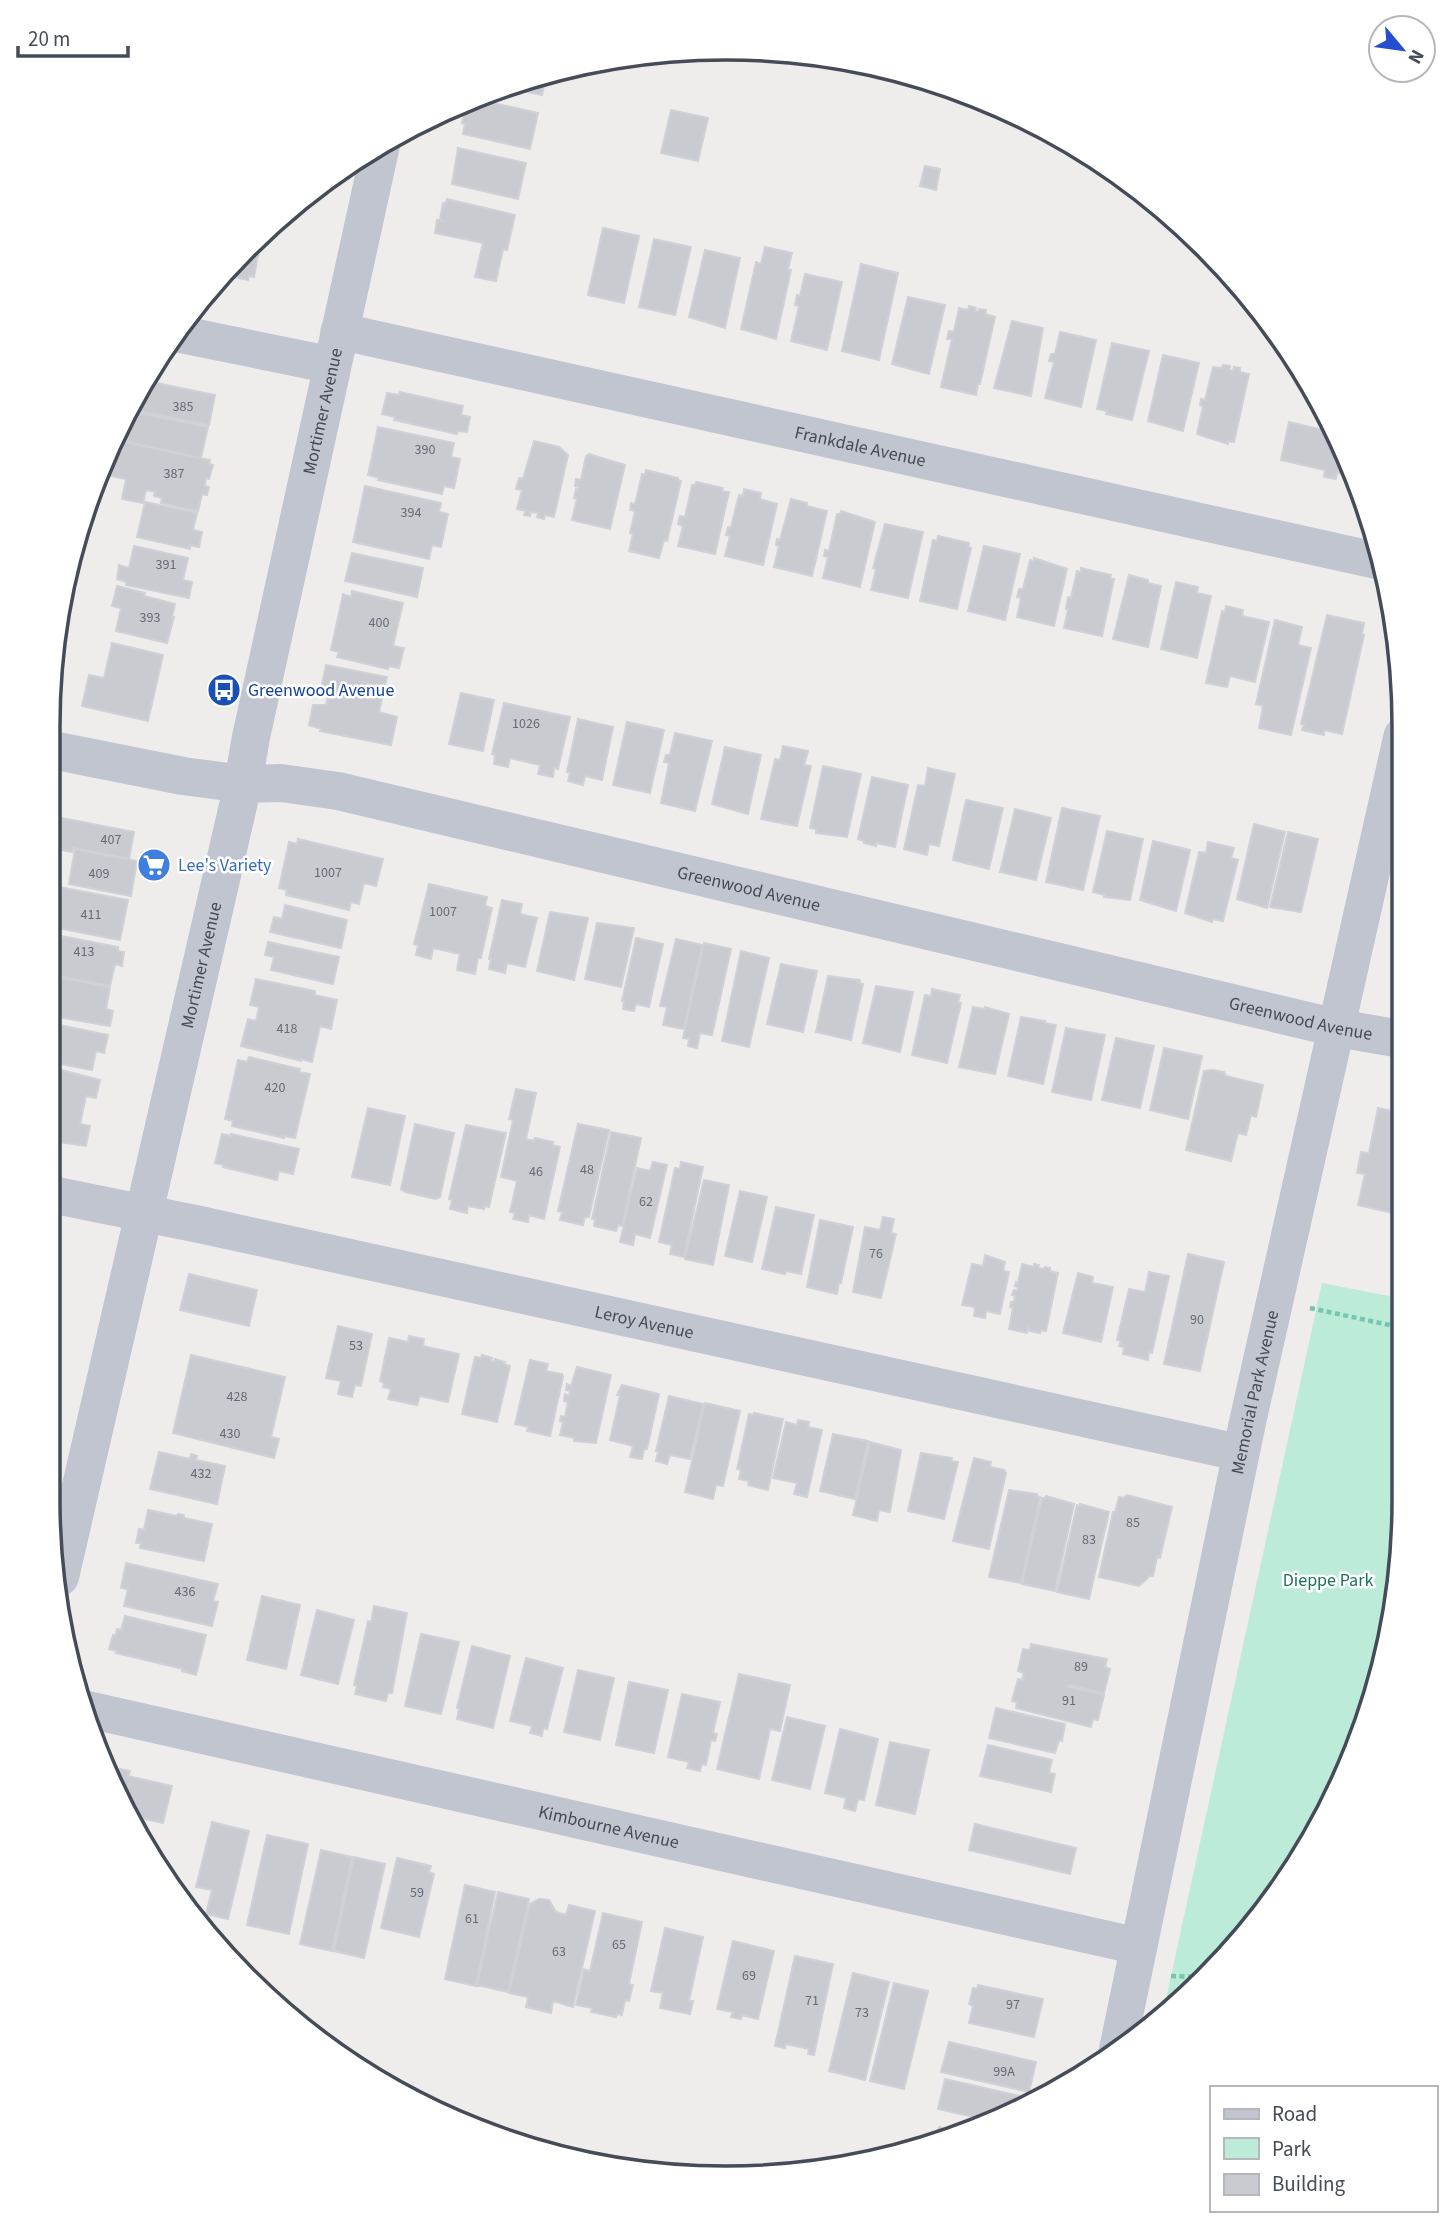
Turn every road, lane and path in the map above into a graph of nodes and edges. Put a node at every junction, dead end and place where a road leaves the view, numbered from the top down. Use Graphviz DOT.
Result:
graph roads {
  1 [pos="377,159"];
  2 [pos="186,335"];
  3 [pos="335,348"];
  4 [pos="1370,559"];
  5 [pos="60,752"];
  6 [pos="1392,781"];
  7 [pos="243,784"];
  8 [pos="1337,1028"];
  9 [pos="1392,1037"];
  10 [pos="60,1196"];
  11 [pos="144,1212"];
  12 [pos="1275,1300"];
  13 [pos="1392,1325"];
  14 [pos="1241,1453"];
  15 [pos="63,1564"];
  16 [pos="94,1711"];
  17 [pos="1137,1946"];
  18 [pos="1166,1975"];
  19 [pos="1190,1977"];
  20 [pos="1120,2037"];
  1 -- 3 [label="street, Mortimer Avenue"];
  2 -- 3 [label="street, Frankdale Avenue"];
  3 -- 4 [label="street, Frankdale Avenue"];
  3 -- 7 [label="street, Mortimer Avenue"];
  5 -- 7 [label="street, Greenwood Avenue"];
  6 -- 8 [label="street, Memorial Park Avenue"];
  7 -- 8 [label="street, Greenwood Avenue"];
  7 -- 11 [label="street, Mortimer Avenue"];
  8 -- 9 [label="street, Greenwood Avenue"];
  8 -- 12 [label="street, Memorial Park Avenue"];
  10 -- 11 [label="street, Leroy Avenue"];
  11 -- 14 [label="street, Leroy Avenue"];
  11 -- 15 [label="street, Mortimer Avenue"];
  12 -- 13 [label="path"];
  12 -- 14 [label="street, Memorial Park Avenue"];
  14 -- 17 [label="street, Memorial Park Avenue"];
  16 -- 17 [label="street, Kimbourne Avenue"];
  17 -- 20 [label="street, Memorial Park Avenue"];
  18 -- 19 [label="path"];
}
